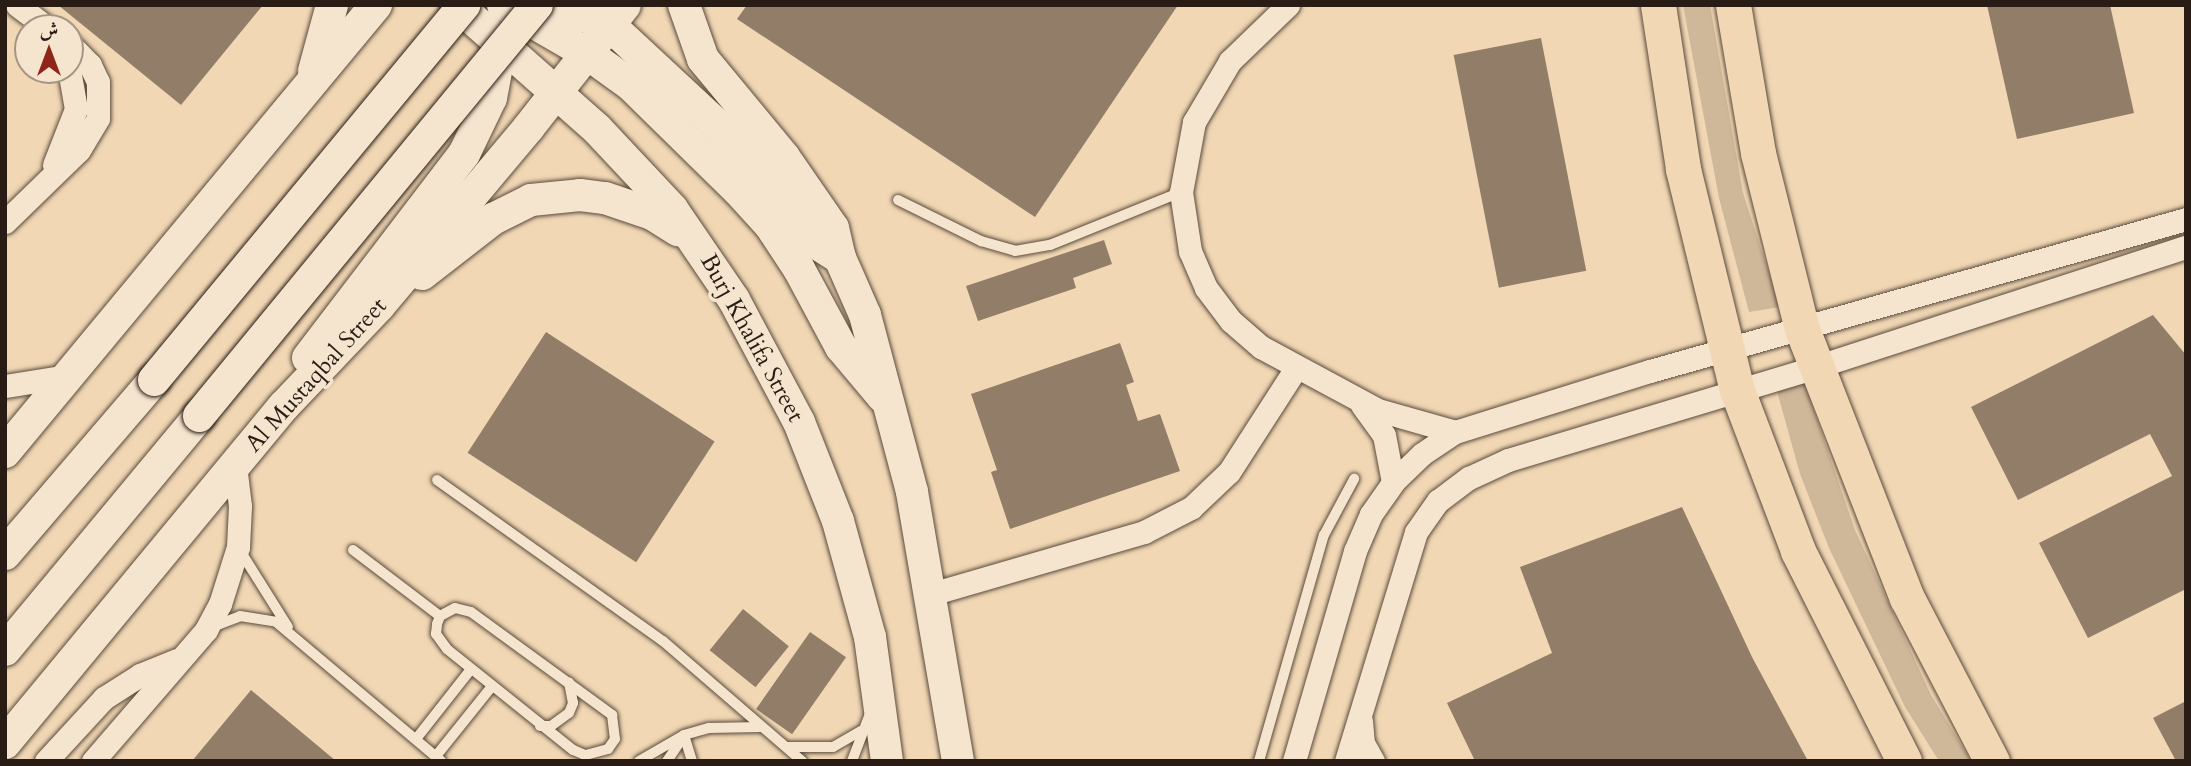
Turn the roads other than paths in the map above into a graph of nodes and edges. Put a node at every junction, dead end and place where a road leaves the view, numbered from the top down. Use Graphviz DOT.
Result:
graph roads {
  1 [pos="332,5"];
  2 [pos="376,5"];
  3 [pos="457,5"];
  4 [pos="464,5"];
  5 [pos="502,5"];
  6 [pos="684,5"];
  7 [pos="1288,5"];
  8 [pos="1658,5"];
  9 [pos="1733,5"];
  10 [pos="539,10"];
  11 [pos="607,12"];
  12 [pos="502,44"];
  13 [pos="588,54"];
  14 [pos="84,59"];
  15 [pos="73,84"];
  16 [pos="556,93"];
  17 [pos="297,102"];
  18 [pos="43,187"];
  19 [pos="1181,192"];
  20 [pos="898,200"];
  21 [pos="2186,219"];
  22 [pos="5,222"];
  23 [pos="2186,247"];
  24 [pos="840,258"];
  25 [pos="710,260"];
  26 [pos="379,306"];
  27 [pos="1802,329"];
  28 [pos="1724,350"];
  29 [pos="1816,367"];
  30 [pos="1296,368"];
  31 [pos="68,376"];
  32 [pos="5,386"];
  33 [pos="1737,390"];
  34 [pos="1354,398"];
  35 [pos="887,401"];
  36 [pos="284,407"];
  37 [pos="1455,432"];
  38 [pos="5,452"];
  39 [pos="234,465"];
  40 [pos="1354,479"];
  41 [pos="437,480"];
  42 [pos="1394,482"];
  43 [pos="238,547"];
  44 [pos="353,550"];
  45 [pos="5,554"];
  46 [pos="931,594"];
  47 [pos="440,616"];
  48 [pos="206,630"];
  49 [pos="292,632"];
  50 [pos="5,650"];
  51 [pos="181,659"];
  52 [pos="471,669"];
  53 [pos="569,682"];
  54 [pos="492,687"];
  55 [pos="880,697"];
  56 [pos="1360,716"];
  57 [pos="540,726"];
  58 [pos="760,727"];
  59 [pos="861,731"];
  60 [pos="684,735"];
  61 [pos="416,739"];
  62 [pos="5,743"];
  63 [pos="785,746"];
  64 [pos="959,757"];
  65 [pos="439,758"];
  66 [pos="46,761"];
  67 [pos="93,761"];
  68 [pos="639,761"];
  69 [pos="667,761"];
  70 [pos="692,761"];
  71 [pos="802,761"];
  72 [pos="852,761"];
  73 [pos="887,761"];
  74 [pos="1259,761"];
  75 [pos="1294,761"];
  76 [pos="1346,761"];
  77 [pos="1373,761"];
  78 [pos="1904,761"];
  79 [pos="1992,761"];
  1 -- 17 [label="street"];
  2 -- 17 [label="street"];
  3 -- 12 [label="street, Burj Khalifa Street"];
  4 -- 45 [label="street, bridge"];
  5 -- 10 [label="street"];
  5 -- 12 [label="street"];
  6 -- 24 [label="street"];
  7 -- 19 [label="street"];
  8 -- 28 [label="main road"];
  9 -- 27 [label="main road"];
  10 -- 11 [label="street"];
  10 -- 13 [label="street"];
  10 -- 16 [label="street"];
  10 -- 50 [label="street, bridge"];
  11 -- 13 [label="street, Al Mustaqbal Street"];
  11 -- 24 [label="street"];
  12 -- 16 [label="street, Burj Khalifa Street"];
  12 -- 36 [label="street"];
  13 -- 16 [label="street, Al Mustaqbal Street"];
  13 -- 35 [label="street"];
  14 -- 18 [label="street"];
  15 -- 18 [label="street"];
  16 -- 25 [label="street, Burj Khalifa Street"];
  16 -- 26 [label="street, Al Mustaqbal Street"];
  17 -- 31 [label="street"];
  18 -- 22 [label="street"];
  19 -- 20 [label="lane"];
  19 -- 30 [label="street"];
  21 -- 27 [label="street"];
  23 -- 29 [label="street"];
  24 -- 35 [label="street"];
  25 -- 26 [label="street"];
  25 -- 55 [label="street, Burj Khalifa Street"];
  26 -- 36 [label="street, Al Mustaqbal Street"];
  27 -- 28 [label="street"];
  27 -- 29 [label="main road"];
  28 -- 33 [label="main road"];
  28 -- 37 [label="street"];
  29 -- 33 [label="street"];
  29 -- 79 [label="main road"];
  30 -- 34 [label="street"];
  30 -- 46 [label="street"];
  31 -- 32 [label="street"];
  31 -- 38 [label="street"];
  33 -- 56 [label="street"];
  33 -- 78 [label="main road"];
  34 -- 37 [label="street"];
  34 -- 42 [label="street"];
  35 -- 46 [label="street"];
  36 -- 39 [label="street, Al Mustaqbal Street"];
  37 -- 42 [label="street"];
  39 -- 43 [label="street"];
  39 -- 62 [label="street, Al Mustaqbal Street"];
  40 -- 74 [label="lane"];
  41 -- 58 [label="lane"];
  42 -- 75 [label="street"];
  43 -- 48 [label="street"];
  43 -- 49 [label="lane"];
  44 -- 47 [label="lane"];
  46 -- 64 [label="street"];
  47 -- 52 [label="lane"];
  47 -- 53 [label="lane"];
  48 -- 49 [label="lane"];
  48 -- 51 [label="street"];
  49 -- 61 [label="lane"];
  51 -- 66 [label="street"];
  51 -- 67 [label="street"];
  52 -- 54 [label="lane"];
  52 -- 61 [label="lane"];
  53 -- 57 [label="lane"];
  53 -- 57 [label="lane"];
  54 -- 57 [label="lane"];
  54 -- 65 [label="lane"];
  55 -- 59 [label="lane"];
  55 -- 73 [label="street, Burj Khalifa Street"];
  56 -- 76 [label="street"];
  56 -- 77 [label="street"];
  58 -- 60 [label="lane"];
  58 -- 63 [label="lane"];
  59 -- 63 [label="lane"];
  59 -- 72 [label="lane"];
  60 -- 68 [label="lane"];
  60 -- 69 [label="lane"];
  60 -- 70 [label="lane"];
  61 -- 65 [label="lane"];
  63 -- 71 [label="lane"];
}
